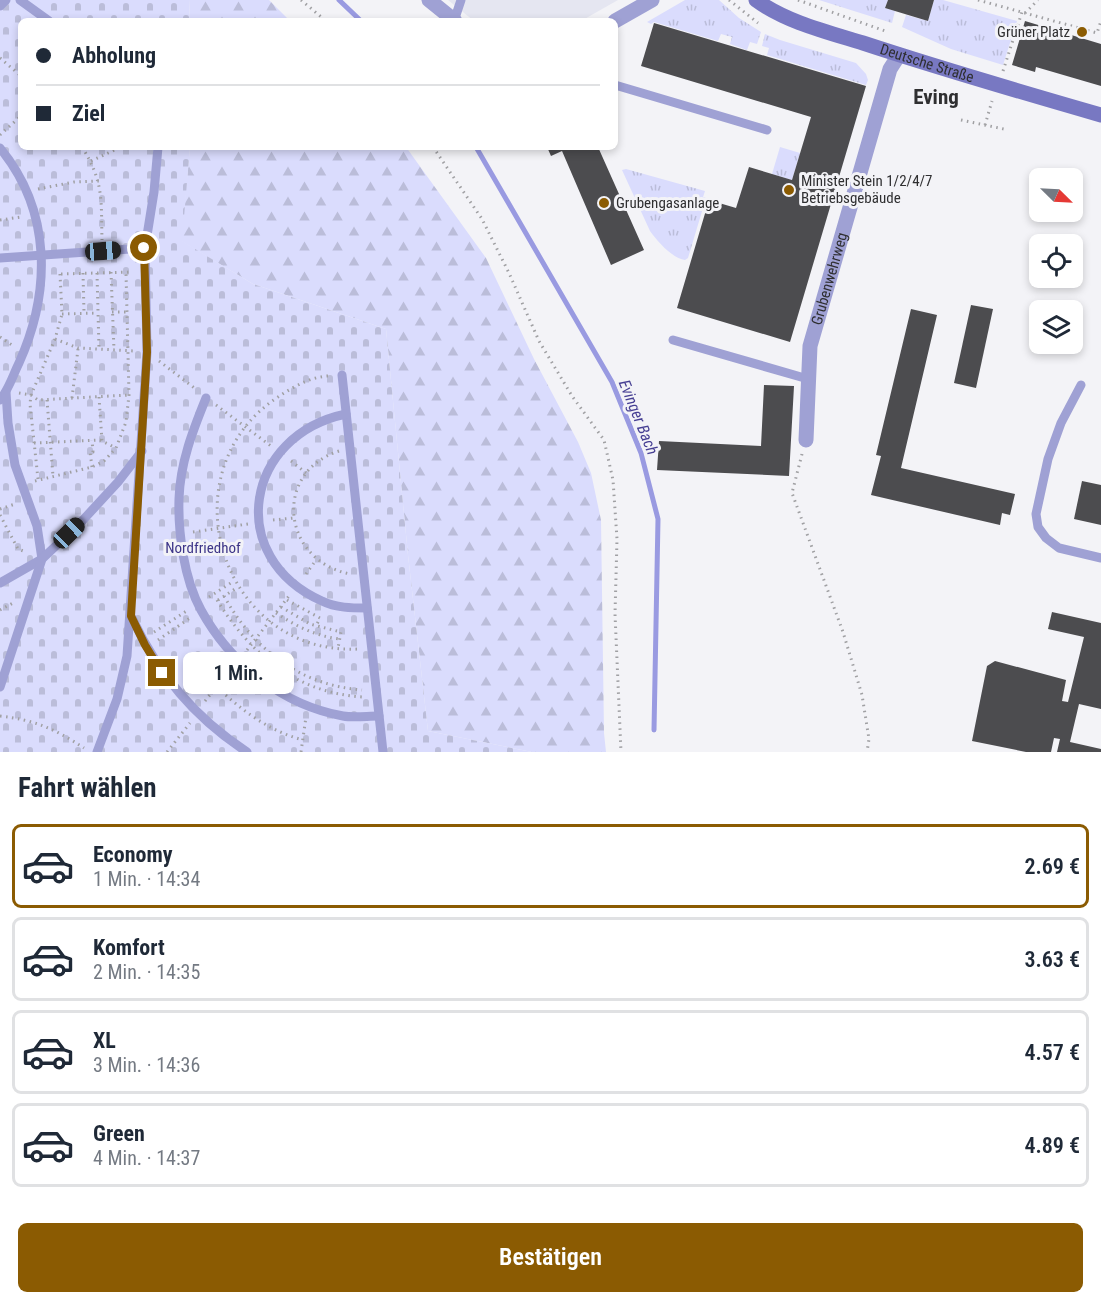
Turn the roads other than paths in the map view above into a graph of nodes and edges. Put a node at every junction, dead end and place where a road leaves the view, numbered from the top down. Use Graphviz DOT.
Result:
graph roads {
  1 [pos="6,0"];
  2 [pos="20,0"];
  3 [pos="429,0"];
  4 [pos="461,0"];
  5 [pos="652,0"];
  6 [pos="756,0"];
  7 [pos="0,6"];
  8 [pos="45,18"];
  9 [pos="451,18"];
  10 [pos="456,18"];
  11 [pos="618,19"];
  12 [pos="899,55"];
  13 [pos="618,86"];
  14 [pos="1101,115"];
  15 [pos="767,130"];
  16 [pos="0,148"];
  17 [pos="158,150"];
  18 [pos="144,248"];
  19 [pos="42,255"];
  20 [pos="0,258"];
  21 [pos="673,340"];
  22 [pos="342,375"];
  23 [pos="808,379"];
  24 [pos="1081,385"];
  25 [pos="3,396"];
  26 [pos="206,398"];
  27 [pos="346,414"];
  28 [pos="806,440"];
  29 [pos="142,450"];
  30 [pos="1101,558"];
  31 [pos="42,559"];
  32 [pos="0,583"];
  33 [pos="368,608"];
  34 [pos="131,616"];
  35 [pos="0,687"];
  36 [pos="379,716"];
  37 [pos="97,752"];
  38 [pos="247,752"];
  39 [pos="383,752"];
  1 -- 7 [label="lane"];
  2 -- 8 [label="lane"];
  3 -- 9 [label="street"];
  4 -- 10 [label="lane"];
  5 -- 11 [label="street"];
  6 -- 12 [label="street, Deutsche Straße"];
  12 -- 14 [label="street, Deutsche Straße"];
  12 -- 23 [label="street, Grubenwehrweg"];
  13 -- 15 [label="lane"];
  16 -- 19 [label="lane"];
  17 -- 18 [label="lane"];
  18 -- 19 [label="lane"];
  18 -- 29 [label="lane"];
  19 -- 20 [label="lane"];
  19 -- 25 [label="lane"];
  21 -- 23 [label="lane"];
  22 -- 27 [label="lane"];
  23 -- 28 [label="street, Grubenwehrweg"];
  24 -- 30 [label="lane"];
  25 -- 31 [label="lane"];
  26 -- 36 [label="lane"];
  27 -- 33 [label="lane"];
  27 -- 33 [label="lane"];
  29 -- 31 [label="lane"];
  29 -- 34 [label="lane"];
  31 -- 32 [label="lane"];
  31 -- 35 [label="lane"];
  33 -- 36 [label="lane"];
  34 -- 37 [label="lane"];
  34 -- 38 [label="lane"];
  36 -- 39 [label="lane"];
}
